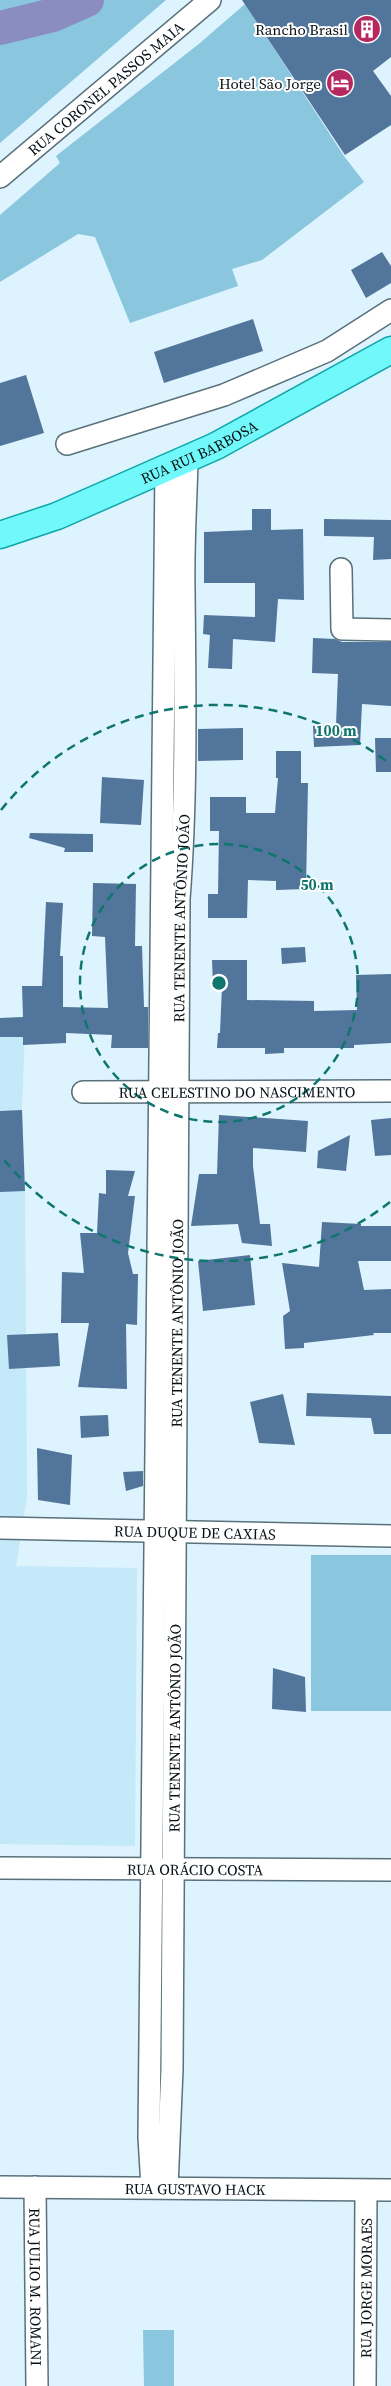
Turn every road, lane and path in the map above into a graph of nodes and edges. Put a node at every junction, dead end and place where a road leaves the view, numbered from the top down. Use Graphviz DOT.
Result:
graph roads {
  1 [pos="210,0"];
  2 [pos="0,177"];
  3 [pos="391,310"];
  4 [pos="391,350"];
  5 [pos="67,444"];
  6 [pos="176,463"];
  7 [pos="0,535"];
  8 [pos="341,569"];
  9 [pos="391,630"];
  10 [pos="169,1090"];
  11 [pos="391,1091"];
  12 [pos="83,1092"];
  13 [pos="0,1528"];
  14 [pos="165,1532"];
  15 [pos="391,1536"];
  16 [pos="0,1868"];
  17 [pos="163,1869"];
  18 [pos="391,1870"];
  19 [pos="0,2187"];
  20 [pos="35,2187"];
  21 [pos="160,2187"];
  22 [pos="391,2190"];
  23 [pos="366,2191"];
  24 [pos="37,2386"];
  25 [pos="365,2386"];
  1 -- 2 [label="street, RUA CORONEL PASSOS MAIA"];
  3 -- 5 [label="street"];
  4 -- 6 [label="main road, RUA RUI BARBOSA"];
  6 -- 7 [label="main road, RUA RUI BARBOSA"];
  6 -- 10 [label="street, RUA TENENTE ANTÔNIO JOÃO"];
  8 -- 9 [label="street"];
  10 -- 11 [label="street, RUA CELESTINO DO NASCIMENTO"];
  10 -- 12 [label="street, RUA CELESTINO DO NASCIMENTO"];
  10 -- 14 [label="street, RUA TENENTE ANTÔNIO JOÃO"];
  13 -- 14 [label="street, RUA DUQUE DE CAXIAS"];
  14 -- 15 [label="street, RUA DUQUE DE CAXIAS"];
  14 -- 17 [label="street, RUA TENENTE ANTÔNIO JOÃO"];
  16 -- 17 [label="street, RUA ORÁCIO COSTA"];
  17 -- 18 [label="street, RUA ORÁCIO COSTA"];
  17 -- 21 [label="street, RUA TENENTE ANTÔNIO JOÃO"];
  19 -- 20 [label="street, RUA GUSTAVO HACK"];
  20 -- 21 [label="street, RUA GUSTAVO HACK"];
  20 -- 24 [label="street, RUA JULIO M. ROMANI"];
  21 -- 23 [label="street, RUA GUSTAVO HACK"];
  22 -- 23 [label="street, RUA GUSTAVO HACK"];
  23 -- 25 [label="street, RUA JORGE MORAES"];
}
